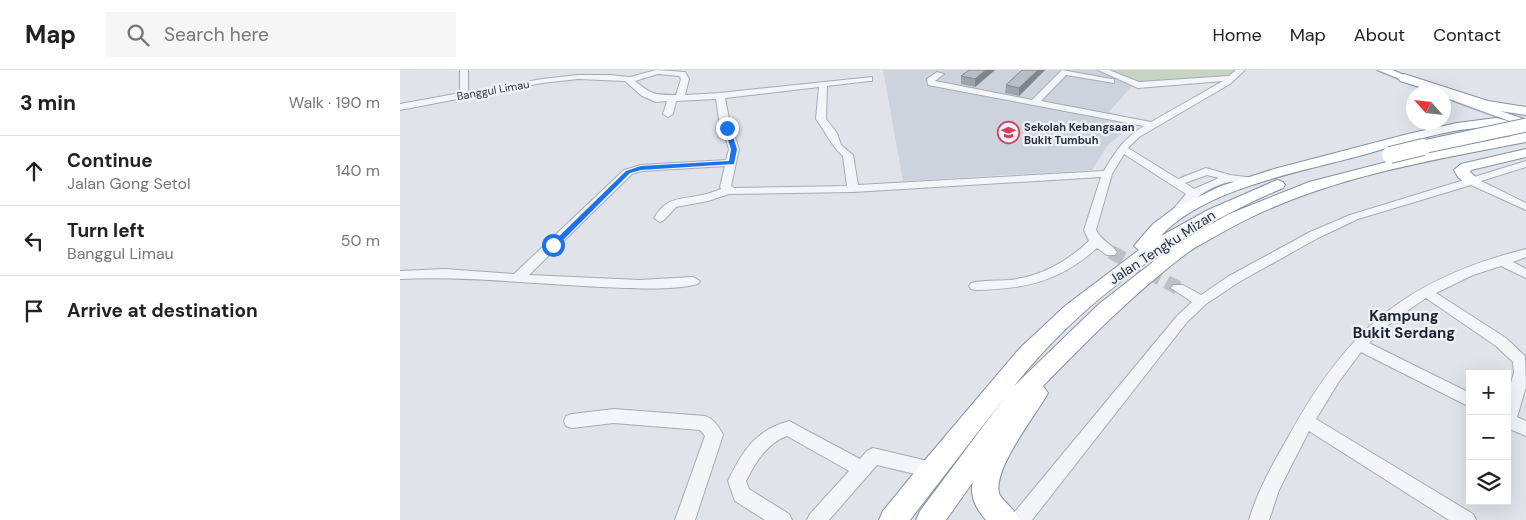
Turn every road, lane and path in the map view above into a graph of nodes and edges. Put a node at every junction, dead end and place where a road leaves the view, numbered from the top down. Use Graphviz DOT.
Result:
graph roads {
  1 [pos="464,70"];
  2 [pos="1102,70"];
  3 [pos="1241,70"];
  4 [pos="1383,70"];
  5 [pos="1065,71"];
  6 [pos="940,74"];
  7 [pos="1233,78"];
  8 [pos="1404,78"];
  9 [pos="630,80"];
  10 [pos="869,80"];
  11 [pos="1111,81"];
  12 [pos="823,84"];
  13 [pos="1422,85"];
  14 [pos="944,86"];
  15 [pos="464,95"];
  16 [pos="932,95"];
  17 [pos="720,96"];
  18 [pos="1451,96"];
  19 [pos="676,98"];
  20 [pos="1451,98"];
  21 [pos="1034,102"];
  22 [pos="400,106"];
  23 [pos="1526,111"];
  24 [pos="668,114"];
  25 [pos="1152,125"];
  26 [pos="1526,125"];
  27 [pos="1457,127"];
  28 [pos="1526,138"];
  29 [pos="1122,149"];
  30 [pos="1526,152"];
  31 [pos="1414,159"];
  32 [pos="731,163"];
  33 [pos="1526,164"];
  34 [pos="1107,174"];
  35 [pos="1229,178"];
  36 [pos="1254,181"];
  37 [pos="1472,181"];
  38 [pos="1177,183"];
  39 [pos="853,189"];
  40 [pos="728,190"];
  41 [pos="1193,193"];
  42 [pos="1526,207"];
  43 [pos="660,218"];
  44 [pos="1171,219"];
  45 [pos="1096,242"];
  46 [pos="1111,252"];
  47 [pos="1526,253"];
  48 [pos="1504,262"];
  49 [pos="1129,266"];
  50 [pos="1526,274"];
  51 [pos="400,275"];
  52 [pos="517,278"];
  53 [pos="693,281"];
  54 [pos="976,286"];
  55 [pos="1178,288"];
  56 [pos="1427,294"];
  57 [pos="1202,301"];
  58 [pos="1360,345"];
  59 [pos="1065,350"];
  60 [pos="1466,398"];
  61 [pos="1509,415"];
  62 [pos="572,421"];
  63 [pos="1306,421"];
  64 [pos="1511,422"];
  65 [pos="1526,429"];
  66 [pos="862,469"];
  67 [pos="932,470"];
  68 [pos="685,520"];
  69 [pos="782,520"];
  70 [pos="817,520"];
  71 [pos="893,520"];
  72 [pos="930,520"];
  73 [pos="1006,520"];
  74 [pos="1020,520"];
  75 [pos="1258,520"];
  76 [pos="1466,520"];
  1 -- 15 [label="street"];
  2 -- 7 [label="street"];
  3 -- 7 [label="street"];
  4 -- 8 [label="main road"];
  5 -- 11 [label="street"];
  5 -- 21 [label="street"];
  6 -- 14 [label="street"];
  7 -- 25 [label="street"];
  8 -- 13 [label="main road"];
  8 -- 23 [label="highway"];
  9 -- 15 [label="street, Banggul Limau"];
  9 -- 19 [label="street"];
  9 -- 19 [label="street"];
  10 -- 12 [label="street"];
  12 -- 17 [label="street"];
  12 -- 39 [label="street"];
  14 -- 16 [label="street"];
  14 -- 21 [label="street"];
  15 -- 22 [label="street, Banggul Limau"];
  17 -- 19 [label="street"];
  17 -- 32 [label="street"];
  18 -- 26 [label="main road"];
  19 -- 24 [label="street"];
  20 -- 27 [label="highway"];
  21 -- 25 [label="street"];
  25 -- 29 [label="street"];
  26 -- 49 [label="highway, Jalan Tengku Mizan, bridge"];
  27 -- 31 [label="highway"];
  27 -- 36 [label="highway"];
  28 -- 31 [label="highway, Jalan Tengku Mizan"];
  29 -- 34 [label="street"];
  29 -- 38 [label="street"];
  30 -- 37 [label="highway"];
  31 -- 59 [label="highway, Jalan Tengku Mizan"];
  32 -- 40 [label="street"];
  32 -- 52 [label="street"];
  33 -- 37 [label="street"];
  34 -- 39 [label="street"];
  34 -- 45 [label="street"];
  35 -- 36 [label="street"];
  35 -- 38 [label="street"];
  35 -- 41 [label="street"];
  36 -- 44 [label="highway"];
  37 -- 42 [label="street"];
  37 -- 57 [label="street"];
  38 -- 41 [label="street"];
  39 -- 40 [label="street"];
  40 -- 43 [label="street"];
  41 -- 44 [label="street"];
  44 -- 49 [label="highway"];
  45 -- 46 [label="street"];
  45 -- 54 [label="street"];
  47 -- 48 [label="street"];
  48 -- 50 [label="street"];
  48 -- 56 [label="street"];
  49 -- 67 [label="highway, Jalan Tengku Mizan"];
  51 -- 52 [label="street"];
  52 -- 53 [label="street"];
  55 -- 57 [label="street"];
  56 -- 58 [label="street"];
  56 -- 61 [label="street"];
  57 -- 74 [label="street"];
  58 -- 60 [label="street"];
  58 -- 63 [label="street"];
  59 -- 72 [label="highway, Jalan Tengku Mizan"];
  59 -- 73 [label="highway"];
  62 -- 68 [label="street"];
  63 -- 75 [label="street"];
  63 -- 76 [label="street"];
  64 -- 65 [label="street"];
  66 -- 67 [label="street"];
  66 -- 69 [label="street"];
  66 -- 70 [label="street"];
  67 -- 71 [label="highway, Jalan Tengku Mizan"];
}
